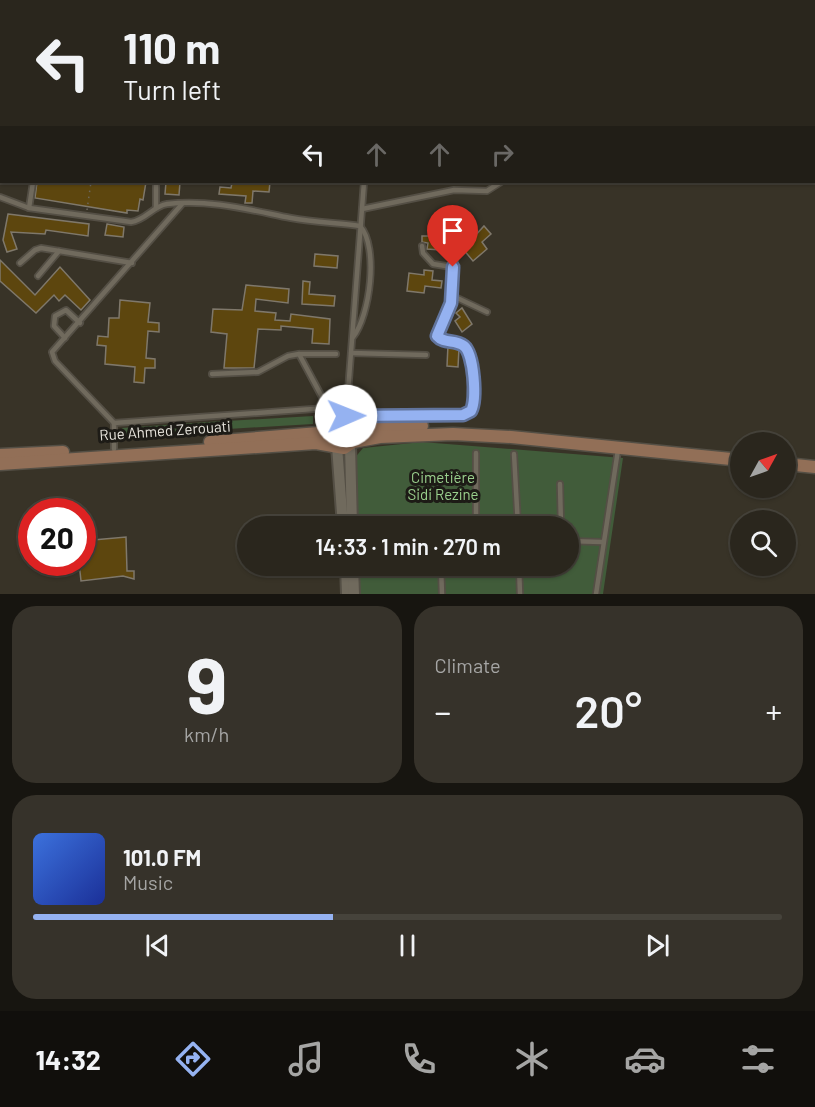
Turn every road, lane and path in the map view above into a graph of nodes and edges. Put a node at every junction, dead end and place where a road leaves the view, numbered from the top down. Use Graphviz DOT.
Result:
graph roads {
  1 [pos="33,183"];
  2 [pos="91,183"];
  3 [pos="156,183"];
  4 [pos="364,183"];
  5 [pos="500,183"];
  6 [pos="0,197"];
  7 [pos="182,204"];
  8 [pos="29,208"];
  9 [pos="156,208"];
  10 [pos="362,209"];
  11 [pos="86,216"];
  12 [pos="360,226"];
  13 [pos="456,230"];
  14 [pos="471,236"];
  15 [pos="422,246"];
  16 [pos="454,250"];
  17 [pos="59,251"];
  18 [pos="20,263"];
  19 [pos="132,263"];
  20 [pos="453,267"];
  21 [pos="38,276"];
  22 [pos="453,296"];
  23 [pos="487,312"];
  24 [pos="80,323"];
  25 [pos="352,337"];
  26 [pos="65,338"];
  27 [pos="351,353"];
  28 [pos="299,354"];
  29 [pos="336,354"];
  30 [pos="426,355"];
  31 [pos="212,374"];
  32 [pos="327,408"];
  33 [pos="114,423"];
  34 [pos="342,425"];
  35 [pos="352,443"];
  36 [pos="336,445"];
  37 [pos="619,447"];
  38 [pos="114,449"];
  39 [pos="730,452"];
  40 [pos="476,453"];
  41 [pos="514,454"];
  42 [pos="0,455"];
  43 [pos="730,459"];
  44 [pos="796,459"];
  45 [pos="815,461"];
  46 [pos="0,464"];
  47 [pos="796,465"];
  48 [pos="815,467"];
  49 [pos="560,484"];
  50 [pos="342,516"];
  51 [pos="352,516"];
  52 [pos="476,516"];
  53 [pos="517,516"];
  54 [pos="561,516"];
  55 [pos="579,541"];
  56 [pos="602,542"];
  57 [pos="346,576"];
  58 [pos="353,576"];
  59 [pos="441,576"];
  60 [pos="519,576"];
  61 [pos="347,594"];
  62 [pos="354,594"];
  63 [pos="442,594"];
  64 [pos="520,594"];
  65 [pos="596,594"];
  1 -- 8 [label="lane"];
  2 -- 11 [label="path"];
  3 -- 9 [label="lane"];
  4 -- 10 [label="lane"];
  5 -- 10 [label="lane"];
  6 -- 8 [label="lane"];
  7 -- 9 [label="lane"];
  7 -- 12 [label="lane"];
  7 -- 19 [label="lane"];
  8 -- 11 [label="lane"];
  9 -- 11 [label="lane"];
  10 -- 12 [label="lane"];
  12 -- 25 [label="lane"];
  12 -- 25 [label="lane"];
  13 -- 16 [label="lane"];
  14 -- 16 [label="lane"];
  15 -- 20 [label="lane"];
  16 -- 20 [label="lane"];
  17 -- 18 [label="lane"];
  17 -- 19 [label="lane"];
  17 -- 21 [label="lane"];
  19 -- 24 [label="lane"];
  20 -- 22 [label="lane"];
  22 -- 23 [label="lane"];
  22 -- 34 [label="lane"];
  24 -- 26 [label="lane"];
  24 -- 26 [label="lane"];
  25 -- 27 [label="lane"];
  26 -- 33 [label="lane"];
  27 -- 30 [label="lane"];
  27 -- 34 [label="lane"];
  28 -- 29 [label="lane"];
  28 -- 31 [label="lane"];
  28 -- 32 [label="lane"];
  32 -- 33 [label="lane"];
  32 -- 34 [label="lane"];
  33 -- 38 [label="lane"];
  34 -- 35 [label="main road"];
  34 -- 36 [label="main road"];
  34 -- 38 [label="main road, Rue Ahmed Zerouati"];
  34 -- 39 [label="main road, Rue Ahmed Zerouati"];
  35 -- 36 [label="main road"];
  35 -- 37 [label="main road"];
  35 -- 51 [label="street"];
  36 -- 46 [label="main road"];
  36 -- 50 [label="street"];
  37 -- 43 [label="main road"];
  37 -- 56 [label="lane"];
  38 -- 42 [label="main road, Rue Ahmed Zerouati"];
  40 -- 52 [label="lane"];
  41 -- 53 [label="lane"];
  44 -- 45 [label="main road"];
  47 -- 48 [label="main road"];
  49 -- 54 [label="lane"];
  55 -- 56 [label="lane"];
  56 -- 65 [label="lane"];
  57 -- 61 [label="street"];
  58 -- 62 [label="street"];
  59 -- 63 [label="lane"];
  60 -- 64 [label="lane"];
}
